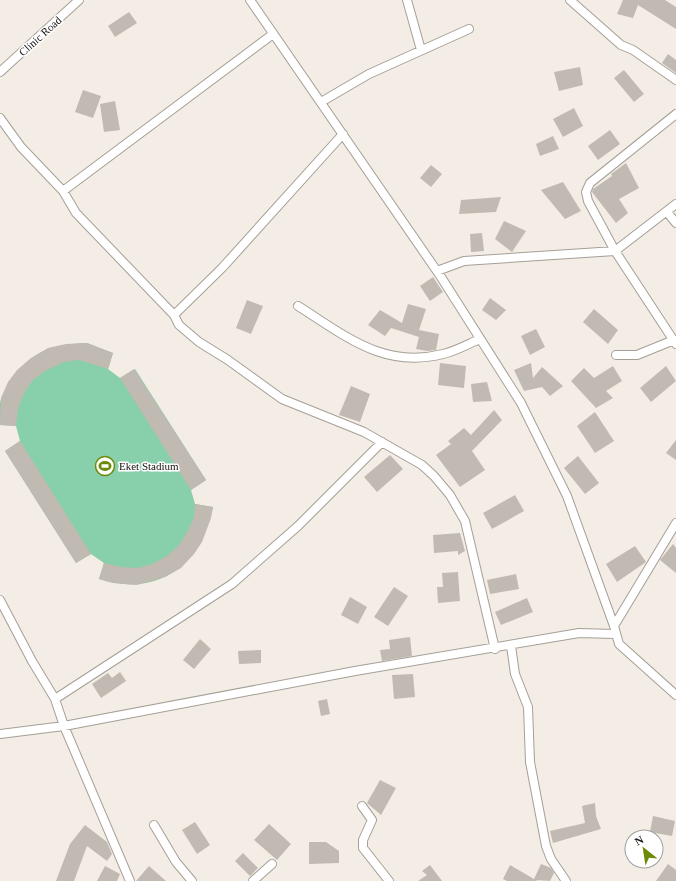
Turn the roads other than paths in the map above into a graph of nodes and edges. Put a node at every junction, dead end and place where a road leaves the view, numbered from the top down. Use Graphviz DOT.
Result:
graph roads {
  1 [pos="80,0"];
  2 [pos="250,0"];
  3 [pos="407,0"];
  4 [pos="570,0"];
  5 [pos="469,30"];
  6 [pos="274,34"];
  7 [pos="421,50"];
  8 [pos="0,72"];
  9 [pos="676,80"];
  10 [pos="321,102"];
  11 [pos="676,114"];
  12 [pos="0,118"];
  13 [pos="343,134"];
  14 [pos="63,191"];
  15 [pos="676,204"];
  16 [pos="667,212"];
  17 [pos="676,223"];
  18 [pos="615,251"];
  19 [pos="437,271"];
  20 [pos="298,306"];
  21 [pos="174,315"];
  22 [pos="480,338"];
  23 [pos="675,342"];
  24 [pos="616,355"];
  25 [pos="382,442"];
  26 [pos="676,523"];
  27 [pos="0,600"];
  28 [pos="615,630"];
  29 [pos="511,646"];
  30 [pos="494,649"];
  31 [pos="676,695"];
  32 [pos="55,699"];
  33 [pos="64,726"];
  34 [pos="0,734"];
  35 [pos="362,806"];
  36 [pos="154,825"];
  37 [pos="272,864"];
  38 [pos="130,881"];
  39 [pos="192,881"];
  40 [pos="253,881"];
  41 [pos="389,881"];
  42 [pos="566,881"];
  1 -- 8 [label="street, Clinic Road"];
  2 -- 6 [label="street"];
  3 -- 7 [label="street"];
  4 -- 9 [label="street"];
  5 -- 7 [label="street"];
  6 -- 10 [label="street"];
  6 -- 14 [label="street"];
  7 -- 10 [label="street"];
  10 -- 13 [label="street"];
  11 -- 18 [label="street"];
  12 -- 14 [label="street"];
  13 -- 19 [label="street"];
  13 -- 21 [label="street"];
  14 -- 21 [label="street"];
  15 -- 16 [label="street"];
  16 -- 17 [label="street"];
  16 -- 18 [label="street"];
  18 -- 19 [label="street"];
  18 -- 23 [label="street"];
  19 -- 22 [label="street"];
  20 -- 22 [label="street"];
  21 -- 25 [label="street"];
  22 -- 28 [label="street"];
  23 -- 24 [label="street"];
  25 -- 30 [label="street"];
  25 -- 32 [label="street"];
  26 -- 28 [label="street"];
  27 -- 32 [label="street"];
  28 -- 29 [label="street"];
  28 -- 31 [label="street"];
  29 -- 30 [label="street"];
  29 -- 42 [label="street"];
  30 -- 33 [label="street"];
  32 -- 33 [label="street"];
  33 -- 34 [label="street"];
  33 -- 38 [label="street"];
  35 -- 41 [label="street"];
  36 -- 39 [label="street"];
  37 -- 40 [label="street"];
}
